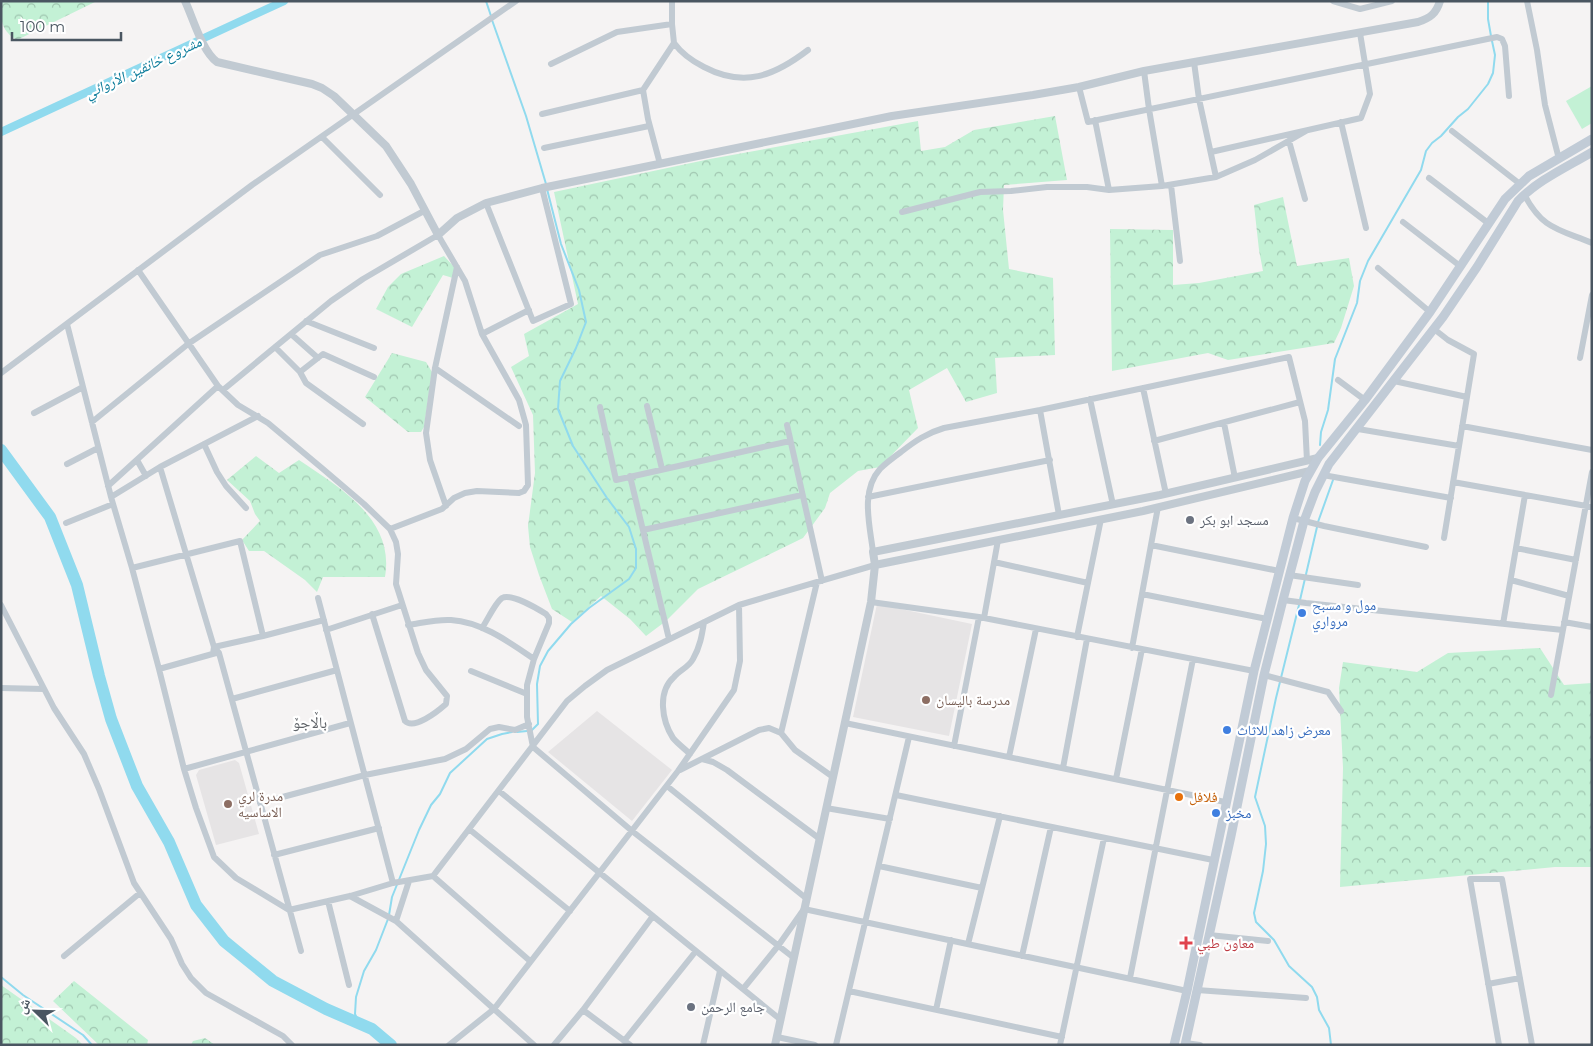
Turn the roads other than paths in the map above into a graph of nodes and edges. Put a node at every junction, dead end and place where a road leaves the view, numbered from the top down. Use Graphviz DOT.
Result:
graph roads {
  1 [pos="186,1"];
  2 [pos="516,1"];
  3 [pos="672,1"];
  4 [pos="1334,1"];
  5 [pos="1392,1"];
  6 [pos="1440,1"];
  7 [pos="1526,1"];
  8 [pos="672,24"];
  9 [pos="1360,33"];
  10 [pos="674,43"];
  11 [pos="808,50"];
  12 [pos="1194,62"];
  13 [pos="551,64"];
  14 [pos="1365,64"];
  15 [pos="1144,71"];
  16 [pos="1080,87"];
  17 [pos="643,90"];
  18 [pos="1509,96"];
  19 [pos="1199,99"];
  20 [pos="1149,109"];
  21 [pos="542,114"];
  22 [pos="354,115"];
  23 [pos="1095,120"];
  24 [pos="1341,122"];
  25 [pos="649,126"];
  26 [pos="1306,131"];
  27 [pos="1452,131"];
  28 [pos="322,137"];
  29 [pos="1592,139"];
  30 [pos="1289,141"];
  31 [pos="544,148"];
  32 [pos="1211,152"];
  33 [pos="1592,152"];
  34 [pos="1559,159"];
  35 [pos="660,164"];
  36 [pos="1216,177"];
  37 [pos="1430,178"];
  38 [pos="1520,184"];
  39 [pos="1171,185"];
  40 [pos="1162,186"];
  41 [pos="542,188"];
  42 [pos="1109,190"];
  43 [pos="1524,194"];
  44 [pos="380,195"];
  45 [pos="1305,199"];
  46 [pos="486,203"];
  47 [pos="424,211"];
  48 [pos="902,212"];
  49 [pos="1403,222"];
  50 [pos="1488,222"];
  51 [pos="1366,228"];
  52 [pos="438,235"];
  53 [pos="1592,243"];
  54 [pos="1180,262"];
  55 [pos="1460,266"];
  56 [pos="457,267"];
  57 [pos="1378,268"];
  58 [pos="138,270"];
  59 [pos="1592,295"];
  60 [pos="530,310"];
  61 [pos="1430,312"];
  62 [pos="306,321"];
  63 [pos="1423,322"];
  64 [pos="67,324"];
  65 [pos="1434,329"];
  66 [pos="291,334"];
  67 [pos="482,334"];
  68 [pos="188,344"];
  69 [pos="276,347"];
  70 [pos="374,348"];
  71 [pos="318,358"];
  72 [pos="1580,358"];
  73 [pos="435,368"];
  74 [pos="300,372"];
  75 [pos="1,373"];
  76 [pos="374,377"];
  77 [pos="1338,380"];
  78 [pos="1394,381"];
  79 [pos="83,388"];
  80 [pos="221,388"];
  81 [pos="1143,388"];
  82 [pos="1467,397"];
  83 [pos="1090,399"];
  84 [pos="1365,400"];
  85 [pos="1300,402"];
  86 [pos="647,406"];
  87 [pos="600,407"];
  88 [pos="1040,410"];
  89 [pos="34,413"];
  90 [pos="258,416"];
  91 [pos="92,422"];
  92 [pos="1224,423"];
  93 [pos="363,424"];
  94 [pos="787,425"];
  95 [pos="519,426"];
  96 [pos="1462,426"];
  97 [pos="1358,429"];
  98 [pos="790,441"];
  99 [pos="1154,441"];
  100 [pos="204,444"];
  101 [pos="1459,446"];
  102 [pos="98,448"];
  103 [pos="1592,450"];
  104 [pos="1318,458"];
  105 [pos="137,460"];
  106 [pos="1050,460"];
  107 [pos="1307,461"];
  108 [pos="67,464"];
  109 [pos="160,467"];
  110 [pos="662,469"];
  111 [pos="1310,471"];
  112 [pos="1592,472"];
  113 [pos="1323,475"];
  114 [pos="146,476"];
  115 [pos="630,476"];
  116 [pos="1235,478"];
  117 [pos="1220,482"];
  118 [pos="1453,482"];
  119 [pos="108,486"];
  120 [pos="1222,491"];
  121 [pos="1166,494"];
  122 [pos="802,495"];
  123 [pos="1525,495"];
  124 [pos="868,497"];
  125 [pos="1451,498"];
  126 [pos="1140,499"];
  127 [pos="112,501"];
  128 [pos="1113,505"];
  129 [pos="446,506"];
  130 [pos="1589,506"];
  131 [pos="1158,507"];
  132 [pos="246,508"];
  133 [pos="1143,511"];
  134 [pos="1059,515"];
  135 [pos="1293,518"];
  136 [pos="1101,519"];
  137 [pos="1032,521"];
  138 [pos="1308,522"];
  139 [pos="66,523"];
  140 [pos="390,530"];
  141 [pos="643,530"];
  142 [pos="1034,533"];
  143 [pos="1444,538"];
  144 [pos="998,540"];
  145 [pos="1151,545"];
  146 [pos="1426,547"];
  147 [pos="1516,548"];
  148 [pos="873,552"];
  149 [pos="187,555"];
  150 [pos="1576,560"];
  151 [pos="994,562"];
  152 [pos="875,565"];
  153 [pos="132,568"];
  154 [pos="1279,571"];
  155 [pos="1294,575"];
  156 [pos="1511,580"];
  157 [pos="820,582"];
  158 [pos="1088,583"];
  159 [pos="1358,585"];
  160 [pos="1142,594"];
  161 [pos="1569,596"];
  162 [pos="318,598"];
  163 [pos="1282,600"];
  164 [pos="871,602"];
  165 [pos="1,605"];
  166 [pos="402,605"];
  167 [pos="739,605"];
  168 [pos="372,614"];
  169 [pos="981,618"];
  170 [pos="1267,619"];
  171 [pos="324,620"];
  172 [pos="704,622"];
  173 [pos="1503,624"];
  174 [pos="408,625"];
  175 [pos="1564,626"];
  176 [pos="1592,627"];
  177 [pos="482,628"];
  178 [pos="1036,629"];
  179 [pos="326,630"];
  180 [pos="263,636"];
  181 [pos="1077,637"];
  182 [pos="669,639"];
  183 [pos="1087,639"];
  184 [pos="1132,648"];
  185 [pos="1142,649"];
  186 [pos="216,651"];
  187 [pos="534,658"];
  188 [pos="1193,659"];
  189 [pos="160,669"];
  190 [pos="337,670"];
  191 [pos="471,671"];
  192 [pos="1254,671"];
  193 [pos="1268,676"];
  194 [pos="1,688"];
  195 [pos="44,689"];
  196 [pos="526,694"];
  197 [pos="1551,695"];
  198 [pos="232,698"];
  199 [pos="1341,711"];
  200 [pos="350,723"];
  201 [pos="845,723"];
  202 [pos="528,724"];
  203 [pos="1242,725"];
  204 [pos="1254,727"];
  205 [pos="782,734"];
  206 [pos="909,736"];
  207 [pos="954,746"];
  208 [pos="533,747"];
  209 [pos="247,752"];
  210 [pos="690,754"];
  211 [pos="1009,757"];
  212 [pos="702,759"];
  213 [pos="1063,768"];
  214 [pos="184,769"];
  215 [pos="678,771"];
  216 [pos="365,775"];
  217 [pos="833,777"];
  218 [pos="1116,779"];
  219 [pos="667,786"];
  220 [pos="1168,790"];
  221 [pos="499,791"];
  222 [pos="896,795"];
  223 [pos="1225,802"];
  224 [pos="260,803"];
  225 [pos="826,808"];
  226 [pos="1000,816"];
  227 [pos="890,819"];
  228 [pos="1051,827"];
  229 [pos="378,828"];
  230 [pos="469,829"];
  231 [pos="632,831"];
  232 [pos="1104,838"];
  233 [pos="820,839"];
  234 [pos="1155,848"];
  235 [pos="274,855"];
  236 [pos="1213,860"];
  237 [pos="879,866"];
  238 [pos="600,872"];
  239 [pos="433,876"];
  240 [pos="409,880"];
  241 [pos="393,883"];
  242 [pos="982,888"];
  243 [pos="140,893"];
  244 [pos="350,896"];
  245 [pos="807,899"];
  246 [pos="328,901"];
  247 [pos="804,909"];
  248 [pos="289,910"];
  249 [pos="570,911"];
  250 [pos="653,916"];
  251 [pos="396,921"];
  252 [pos="865,922"];
  253 [pos="1209,935"];
  254 [pos="951,940"];
  255 [pos="1268,941"];
  256 [pos="968,944"];
  257 [pos="778,946"];
  258 [pos="1195,950"];
  259 [pos="301,951"];
  260 [pos="696,951"];
  261 [pos="1206,952"];
  262 [pos="64,956"];
  263 [pos="1022,956"];
  264 [pos="794,958"];
  265 [pos="530,962"];
  266 [pos="1077,967"];
  267 [pos="720,970"];
  268 [pos="1130,978"];
  269 [pos="1520,978"];
  270 [pos="1488,984"];
  271 [pos="348,986"];
  272 [pos="743,989"];
  273 [pos="1187,990"];
  274 [pos="1197,990"];
  275 [pos="849,991"];
  276 [pos="1306,998"];
  277 [pos="494,1009"];
  278 [pos="582,1010"];
  279 [pos="936,1010"];
  280 [pos="781,1020"];
  281 [pos="1062,1037"];
  282 [pos="776,1041"];
  283 [pos="627,1043"];
  284 [pos="1185,1044"];
  285 [pos="292,1045"];
  286 [pos="449,1045"];
  287 [pos="534,1045"];
  288 [pos="554,1045"];
  289 [pos="703,1045"];
  290 [pos="815,1045"];
  291 [pos="836,1045"];
  292 [pos="1060,1045"];
  293 [pos="1174,1045"];
  294 [pos="1200,1045"];
  295 [pos="1499,1045"];
  296 [pos="1532,1045"];
  1 -- 22 [label="street"];
  2 -- 22 [label="street"];
  3 -- 8 [label="street"];
  4 -- 5 [label="street"];
  6 -- 9 [label="street"];
  7 -- 34 [label="street"];
  8 -- 10 [label="street"];
  8 -- 13 [label="street"];
  9 -- 12 [label="street"];
  9 -- 14 [label="street"];
  10 -- 11 [label="street"];
  10 -- 17 [label="street"];
  12 -- 15 [label="street"];
  12 -- 19 [label="street"];
  14 -- 18 [label="street"];
  14 -- 19 [label="street"];
  14 -- 24 [label="street"];
  15 -- 16 [label="street"];
  15 -- 20 [label="street"];
  16 -- 23 [label="street"];
  16 -- 35 [label="street"];
  17 -- 21 [label="street"];
  17 -- 25 [label="street"];
  19 -- 20 [label="street"];
  19 -- 32 [label="street"];
  20 -- 23 [label="street"];
  20 -- 40 [label="street"];
  22 -- 28 [label="street"];
  22 -- 47 [label="street"];
  23 -- 42 [label="street"];
  24 -- 26 [label="street"];
  24 -- 51 [label="street"];
  25 -- 31 [label="street"];
  25 -- 35 [label="street"];
  26 -- 30 [label="street"];
  26 -- 32 [label="street"];
  27 -- 38 [label="street"];
  28 -- 44 [label="street"];
  28 -- 58 [label="street"];
  29 -- 34 [label="main road"];
  30 -- 36 [label="street"];
  30 -- 45 [label="street"];
  32 -- 36 [label="street"];
  33 -- 43 [label="main road"];
  34 -- 38 [label="main road"];
  35 -- 41 [label="street"];
  36 -- 39 [label="street"];
  37 -- 50 [label="street"];
  38 -- 50 [label="main road"];
  39 -- 40 [label="street"];
  39 -- 54 [label="street"];
  40 -- 42 [label="street"];
  41 -- 46 [label="street"];
  41 -- 60 [label="street"];
  42 -- 48 [label="street"];
  43 -- 53 [label="street"];
  43 -- 65 [label="main road"];
  46 -- 52 [label="street"];
  46 -- 60 [label="street"];
  47 -- 52 [label="street"];
  47 -- 68 [label="street"];
  49 -- 55 [label="street"];
  50 -- 55 [label="main road"];
  52 -- 56 [label="street"];
  52 -- 62 [label="street"];
  55 -- 61 [label="main road"];
  56 -- 67 [label="street"];
  56 -- 73 [label="street"];
  57 -- 61 [label="street"];
  58 -- 64 [label="street"];
  58 -- 68 [label="street"];
  59 -- 72 [label="street"];
  60 -- 67 [label="street"];
  61 -- 63 [label="main road"];
  62 -- 66 [label="street"];
  62 -- 70 [label="street"];
  63 -- 65 [label="main road"];
  63 -- 84 [label="main road"];
  64 -- 75 [label="street"];
  64 -- 79 [label="street"];
  65 -- 78 [label="main road"];
  65 -- 82 [label="street"];
  66 -- 69 [label="street"];
  66 -- 71 [label="street"];
  67 -- 129 [label="street"];
  68 -- 80 [label="street"];
  68 -- 91 [label="street"];
  69 -- 74 [label="street"];
  69 -- 80 [label="street"];
  71 -- 74 [label="street"];
  71 -- 76 [label="street"];
  73 -- 95 [label="street"];
  73 -- 129 [label="street"];
  74 -- 93 [label="street"];
  77 -- 84 [label="street"];
  78 -- 82 [label="street"];
  78 -- 97 [label="main road"];
  79 -- 89 [label="street"];
  79 -- 91 [label="street"];
  80 -- 90 [label="street"];
  80 -- 105 [label="street"];
  81 -- 83 [label="street"];
  81 -- 85 [label="street"];
  81 -- 99 [label="street"];
  82 -- 96 [label="street"];
  83 -- 88 [label="street"];
  83 -- 128 [label="street"];
  84 -- 104 [label="main road"];
  85 -- 92 [label="street"];
  85 -- 107 [label="street"];
  86 -- 110 [label="street"];
  87 -- 115 [label="street"];
  88 -- 106 [label="street"];
  88 -- 124 [label="street"];
  90 -- 100 [label="street"];
  90 -- 140 [label="street"];
  91 -- 102 [label="street"];
  92 -- 99 [label="street"];
  92 -- 116 [label="street"];
  94 -- 98 [label="street"];
  96 -- 101 [label="street"];
  96 -- 103 [label="street"];
  97 -- 101 [label="street"];
  97 -- 113 [label="main road"];
  98 -- 110 [label="street"];
  98 -- 122 [label="street"];
  99 -- 121 [label="street"];
  100 -- 109 [label="street"];
  100 -- 132 [label="street"];
  101 -- 118 [label="street"];
  102 -- 108 [label="street"];
  102 -- 119 [label="street"];
  104 -- 107 [label="street"];
  104 -- 111 [label="main road"];
  105 -- 114 [label="street"];
  105 -- 119 [label="street"];
  106 -- 124 [label="street"];
  106 -- 134 [label="street"];
  107 -- 116 [label="street"];
  109 -- 114 [label="street"];
  109 -- 149 [label="street"];
  110 -- 115 [label="street"];
  111 -- 120 [label="street"];
  111 -- 135 [label="main road"];
  112 -- 130 [label="street"];
  113 -- 125 [label="street"];
  113 -- 138 [label="main road"];
  114 -- 127 [label="street"];
  115 -- 141 [label="street"];
  116 -- 117 [label="street"];
  117 -- 120 [label="street"];
  117 -- 121 [label="street"];
  118 -- 123 [label="street"];
  118 -- 125 [label="street"];
  119 -- 127 [label="street"];
  120 -- 131 [label="street"];
  121 -- 126 [label="street"];
  122 -- 141 [label="street"];
  122 -- 157 [label="street"];
  123 -- 130 [label="street"];
  123 -- 147 [label="street"];
  124 -- 148 [label="street"];
  125 -- 143 [label="street"];
  126 -- 128 [label="street"];
  126 -- 133 [label="street"];
  127 -- 139 [label="street"];
  127 -- 153 [label="street"];
  128 -- 134 [label="street"];
  129 -- 140 [label="street"];
  130 -- 150 [label="street"];
  131 -- 133 [label="street"];
  131 -- 145 [label="street"];
  133 -- 136 [label="street"];
  134 -- 137 [label="street"];
  135 -- 138 [label="street"];
  135 -- 154 [label="main road"];
  136 -- 142 [label="street"];
  136 -- 158 [label="street"];
  137 -- 142 [label="street"];
  137 -- 148 [label="street"];
  138 -- 146 [label="street"];
  138 -- 155 [label="main road"];
  140 -- 166 [label="street"];
  141 -- 182 [label="street"];
  142 -- 144 [label="street"];
  144 -- 151 [label="street"];
  144 -- 152 [label="street"];
  145 -- 154 [label="street"];
  145 -- 160 [label="street"];
  147 -- 150 [label="street"];
  147 -- 156 [label="street"];
  148 -- 152 [label="street"];
  149 -- 153 [label="street"];
  149 -- 180 [label="street"];
  149 -- 186 [label="street"];
  150 -- 161 [label="street"];
  151 -- 158 [label="street"];
  151 -- 169 [label="street"];
  152 -- 157 [label="street"];
  152 -- 164 [label="street"];
  153 -- 189 [label="street"];
  154 -- 170 [label="main road"];
  155 -- 159 [label="street"];
  155 -- 163 [label="main road"];
  156 -- 161 [label="street"];
  156 -- 173 [label="street"];
  157 -- 167 [label="street"];
  157 -- 205 [label="street"];
  158 -- 181 [label="street"];
  160 -- 170 [label="street"];
  160 -- 184 [label="street"];
  161 -- 175 [label="street"];
  162 -- 171 [label="street"];
  163 -- 173 [label="street"];
  163 -- 193 [label="main road"];
  164 -- 169 [label="street"];
  164 -- 201 [label="street"];
  165 -- 195 [label="street"];
  166 -- 168 [label="street"];
  166 -- 174 [label="street"];
  167 -- 172 [label="street"];
  167 -- 210 [label="street"];
  168 -- 174 [label="street"];
  168 -- 179 [label="street"];
  169 -- 178 [label="street"];
  169 -- 207 [label="street"];
  170 -- 192 [label="main road"];
  171 -- 179 [label="street"];
  171 -- 180 [label="street"];
  172 -- 182 [label="street"];
  172 -- 210 [label="street"];
  173 -- 175 [label="street"];
  174 -- 177 [label="street"];
  175 -- 176 [label="street"];
  175 -- 197 [label="street"];
  177 -- 187 [label="street"];
  177 -- 187 [label="street"];
  178 -- 181 [label="street"];
  178 -- 211 [label="street"];
  179 -- 190 [label="street"];
  180 -- 186 [label="street"];
  181 -- 183 [label="street"];
  182 -- 208 [label="street"];
  183 -- 184 [label="street"];
  183 -- 213 [label="street"];
  184 -- 185 [label="street"];
  185 -- 188 [label="street"];
  185 -- 218 [label="street"];
  186 -- 189 [label="street"];
  186 -- 198 [label="street"];
  187 -- 196 [label="street"];
  188 -- 192 [label="street"];
  188 -- 220 [label="street"];
  189 -- 214 [label="street"];
  190 -- 198 [label="street"];
  190 -- 200 [label="street"];
  191 -- 196 [label="street"];
  192 -- 203 [label="main road"];
  193 -- 199 [label="street"];
  193 -- 204 [label="main road"];
  194 -- 195 [label="street"];
  195 -- 243 [label="street"];
  196 -- 202 [label="street"];
  198 -- 209 [label="street"];
  200 -- 209 [label="street"];
  200 -- 216 [label="street"];
  201 -- 206 [label="street"];
  201 -- 217 [label="street"];
  202 -- 208 [label="street"];
  202 -- 216 [label="street"];
  203 -- 204 [label="main road"];
  203 -- 223 [label="main road"];
  204 -- 253 [label="main road"];
  205 -- 212 [label="street"];
  205 -- 217 [label="street"];
  206 -- 207 [label="street"];
  206 -- 222 [label="street"];
  207 -- 211 [label="street"];
  208 -- 221 [label="street"];
  208 -- 231 [label="street"];
  209 -- 214 [label="street"];
  209 -- 224 [label="street"];
  210 -- 215 [label="street"];
  211 -- 213 [label="street"];
  212 -- 215 [label="street"];
  212 -- 233 [label="street"];
  213 -- 218 [label="street"];
  214 -- 248 [label="street"];
  215 -- 219 [label="street"];
  216 -- 224 [label="street"];
  216 -- 229 [label="street"];
  217 -- 225 [label="street"];
  218 -- 220 [label="street"];
  219 -- 231 [label="street"];
  219 -- 245 [label="street"];
  220 -- 223 [label="street"];
  220 -- 234 [label="street"];
  221 -- 230 [label="street"];
  221 -- 238 [label="street"];
  222 -- 226 [label="street"];
  222 -- 227 [label="street"];
  223 -- 236 [label="main road"];
  224 -- 235 [label="street"];
  225 -- 227 [label="street"];
  225 -- 233 [label="street"];
  226 -- 228 [label="street"];
  226 -- 242 [label="street"];
  227 -- 237 [label="street"];
  228 -- 232 [label="street"];
  228 -- 263 [label="street"];
  229 -- 235 [label="street"];
  229 -- 241 [label="street"];
  230 -- 239 [label="street"];
  230 -- 249 [label="street"];
  231 -- 238 [label="street"];
  231 -- 257 [label="street"];
  232 -- 234 [label="street"];
  232 -- 266 [label="street"];
  233 -- 245 [label="street"];
  234 -- 236 [label="street"];
  234 -- 268 [label="street"];
  235 -- 248 [label="street"];
  236 -- 258 [label="main road"];
  237 -- 242 [label="street"];
  237 -- 252 [label="street"];
  238 -- 249 [label="street"];
  238 -- 250 [label="street"];
  239 -- 240 [label="street"];
  239 -- 265 [label="street"];
  240 -- 241 [label="street"];
  240 -- 251 [label="street"];
  241 -- 244 [label="street"];
  242 -- 256 [label="street"];
  243 -- 262 [label="street"];
  243 -- 285 [label="street"];
  244 -- 246 [label="street"];
  244 -- 251 [label="street"];
  245 -- 247 [label="street"];
  246 -- 248 [label="street"];
  246 -- 271 [label="street"];
  247 -- 252 [label="street"];
  247 -- 257 [label="street"];
  247 -- 264 [label="street"];
  248 -- 259 [label="street"];
  249 -- 265 [label="street"];
  250 -- 260 [label="street"];
  250 -- 278 [label="street"];
  251 -- 277 [label="street"];
  252 -- 254 [label="street"];
  252 -- 275 [label="street"];
  253 -- 255 [label="street"];
  253 -- 261 [label="main road"];
  254 -- 256 [label="street"];
  254 -- 279 [label="street"];
  256 -- 263 [label="street"];
  257 -- 264 [label="street"];
  257 -- 272 [label="street"];
  258 -- 261 [label="main road"];
  258 -- 273 [label="main road"];
  260 -- 267 [label="street"];
  260 -- 283 [label="street"];
  261 -- 274 [label="main road"];
  263 -- 266 [label="street"];
  264 -- 280 [label="street"];
  265 -- 277 [label="street"];
  266 -- 268 [label="street"];
  266 -- 281 [label="street"];
  267 -- 272 [label="street"];
  267 -- 289 [label="street"];
  268 -- 273 [label="street"];
  269 -- 270 [label="street"];
  269 -- 270 [label="street"];
  269 -- 296 [label="street"];
  270 -- 295 [label="street"];
  272 -- 280 [label="street"];
  273 -- 293 [label="main road"];
  274 -- 276 [label="street"];
  274 -- 284 [label="main road"];
  275 -- 279 [label="street"];
  275 -- 291 [label="street"];
  277 -- 286 [label="street"];
  277 -- 287 [label="street"];
  278 -- 283 [label="street"];
  278 -- 288 [label="street"];
  279 -- 281 [label="street"];
  280 -- 282 [label="street"];
  281 -- 292 [label="street"];
  282 -- 290 [label="street"];
  284 -- 294 [label="street"];
}
